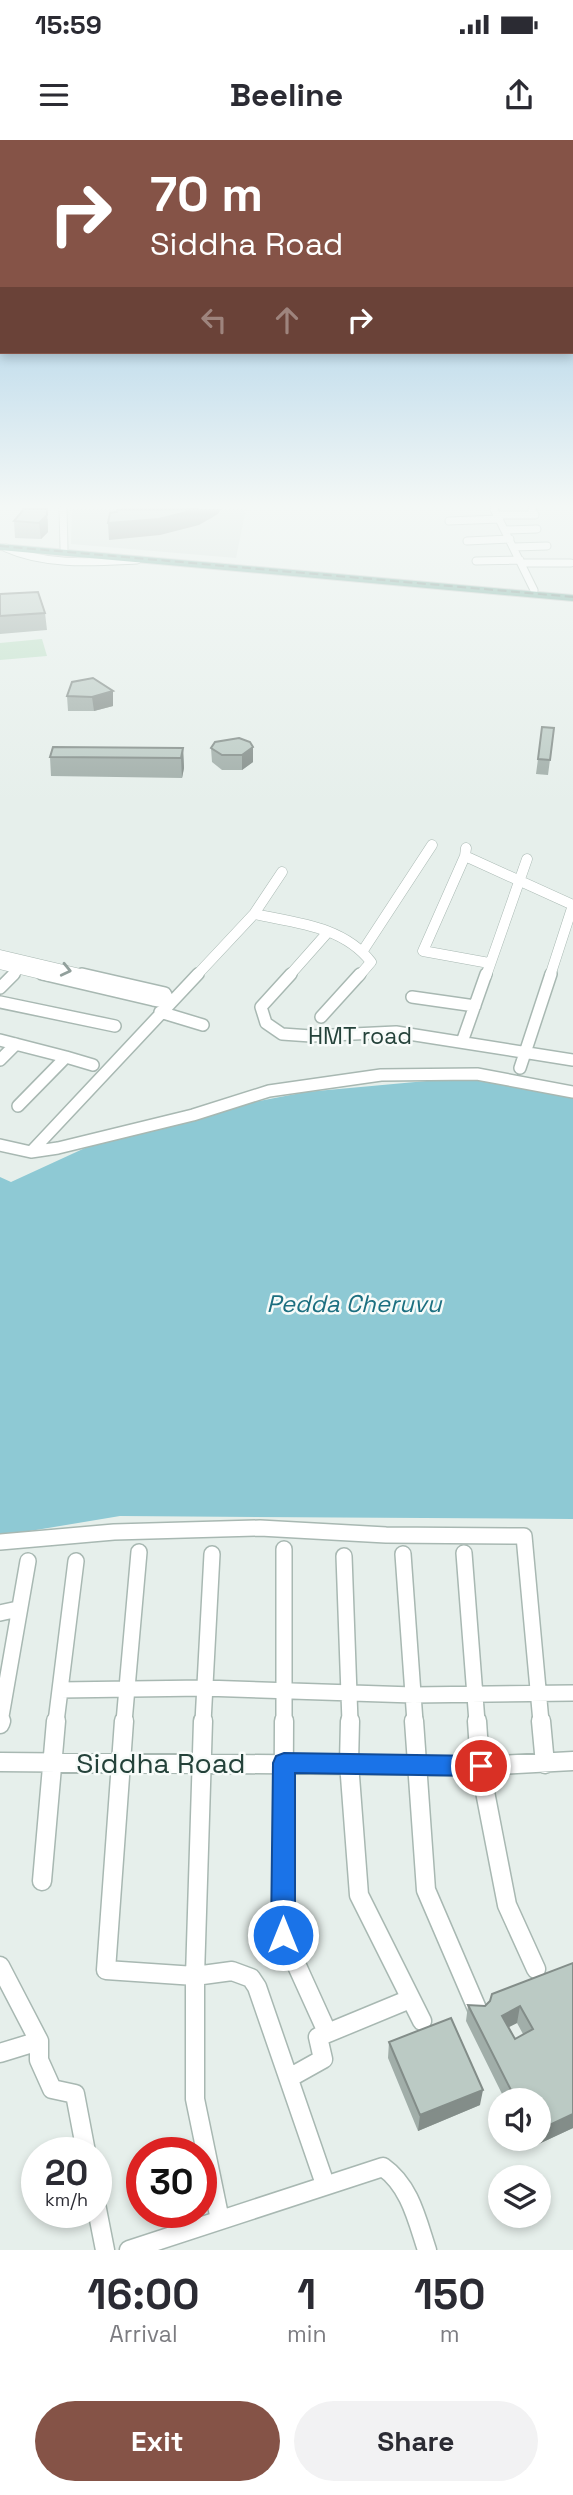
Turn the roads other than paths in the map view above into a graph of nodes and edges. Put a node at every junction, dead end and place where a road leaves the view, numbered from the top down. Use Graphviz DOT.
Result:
graph roads {
  1 [pos="432,845"];
  2 [pos="527,859"];
  3 [pos="282,872"];
  4 [pos="520,880"];
  5 [pos="573,905"];
  6 [pos="254,914"];
  7 [pos="328,932"];
  8 [pos="364,949"];
  9 [pos="0,955"];
  10 [pos="489,963"];
  11 [pos="0,964"];
  12 [pos="22,965"];
  13 [pos="115,986"];
  14 [pos="0,988"];
  15 [pos="412,997"];
  16 [pos="0,1002"];
  17 [pos="475,1006"];
  18 [pos="160,1012"];
  19 [pos="321,1017"];
  20 [pos="203,1025"];
  21 [pos="115,1026"];
  22 [pos="0,1040"];
  23 [pos="462,1042"];
  24 [pos="16,1044"];
  25 [pos="524,1052"];
  26 [pos="66,1057"];
  27 [pos="0,1060"];
  28 [pos="573,1060"];
  29 [pos="93,1065"];
  30 [pos="520,1068"];
  31 [pos="573,1091"];
  32 [pos="18,1107"];
  33 [pos="0,1144"];
  34 [pos="31,1152"];
  35 [pos="0,1542"];
  36 [pos="284,1549"];
  37 [pos="139,1552"];
  38 [pos="464,1553"];
  39 [pos="212,1554"];
  40 [pos="403,1554"];
  41 [pos="344,1556"];
  42 [pos="28,1561"];
  43 [pos="76,1561"];
  44 [pos="18,1609"];
  45 [pos="0,1613"];
  46 [pos="204,1688"];
  47 [pos="60,1690"];
  48 [pos="126,1690"];
  49 [pos="283,1690"];
  50 [pos="350,1693"];
  51 [pos="537,1693"];
  52 [pos="573,1693"];
  53 [pos="413,1695"];
  54 [pos="475,1695"];
  55 [pos="0,1724"];
  56 [pos="573,1761"];
  57 [pos="0,1762"];
  58 [pos="51,1762"];
  59 [pos="120,1763"];
  60 [pos="201,1763"];
  61 [pos="284,1763"];
  62 [pos="349,1763"];
  63 [pos="545,1764"];
  64 [pos="417,1766"];
  65 [pos="481,1766"];
  66 [pos="42,1881"];
  67 [pos="0,1966"];
  68 [pos="536,1969"];
  69 [pos="195,1976"];
  70 [pos="410,1998"];
  71 [pos="478,2011"];
  72 [pos="422,2021"];
  73 [pos="327,2032"];
  74 [pos="39,2041"];
  75 [pos="0,2053"];
  76 [pos="289,2078"];
  77 [pos="83,2137"];
  78 [pos="325,2184"];
  79 [pos="220,2220"];
  80 [pos="101,2228"];
  81 [pos="155,2246"];
  82 [pos="105,2250"];
  83 [pos="129,2250"];
  84 [pos="426,2250"];
  1 -- 8 [label="street"];
  2 -- 4 [label="street"];
  3 -- 6 [label="street"];
  4 -- 5 [label="street"];
  4 -- 10 [label="street"];
  4 -- 10 [label="street"];
  5 -- 25 [label="street"];
  6 -- 7 [label="street"];
  6 -- 18 [label="street"];
  7 -- 8 [label="street"];
  7 -- 23 [label="street, HMT road"];
  8 -- 19 [label="street"];
  9 -- 12 [label="street"];
  10 -- 17 [label="street"];
  11 -- 12 [label="street"];
  12 -- 13 [label="street"];
  12 -- 14 [label="street"];
  15 -- 17 [label="street"];
  16 -- 21 [label="street"];
  17 -- 23 [label="street"];
  18 -- 20 [label="street"];
  18 -- 34 [label="street"];
  22 -- 24 [label="street"];
  23 -- 25 [label="street, HMT road"];
  24 -- 26 [label="street"];
  24 -- 27 [label="street"];
  25 -- 28 [label="street, HMT road"];
  25 -- 30 [label="street"];
  26 -- 29 [label="street"];
  26 -- 32 [label="street"];
  31 -- 34 [label="street"];
  33 -- 34 [label="street"];
  35 -- 51 [label="street"];
  36 -- 49 [label="street"];
  37 -- 48 [label="street"];
  38 -- 54 [label="street"];
  39 -- 46 [label="street"];
  40 -- 53 [label="street"];
  41 -- 50 [label="street"];
  42 -- 44 [label="street"];
  43 -- 47 [label="street"];
  44 -- 45 [label="street"];
  44 -- 55 [label="street"];
  46 -- 48 [label="street"];
  46 -- 49 [label="street"];
  46 -- 60 [label="street"];
  47 -- 48 [label="street"];
  47 -- 58 [label="street"];
  48 -- 59 [label="street"];
  49 -- 50 [label="street"];
  49 -- 61 [label="street"];
  50 -- 53 [label="street"];
  50 -- 62 [label="street"];
  51 -- 52 [label="street"];
  51 -- 54 [label="street"];
  51 -- 63 [label="street"];
  53 -- 54 [label="street"];
  53 -- 64 [label="street"];
  54 -- 65 [label="street"];
  56 -- 63 [label="street, Siddha Road"];
  57 -- 58 [label="street, Siddha Road"];
  58 -- 59 [label="street, Siddha Road"];
  58 -- 66 [label="street"];
  59 -- 60 [label="street, Siddha Road"];
  59 -- 69 [label="street"];
  60 -- 61 [label="street, Siddha Road"];
  60 -- 69 [label="street"];
  61 -- 62 [label="street, Siddha Road"];
  61 -- 73 [label="street"];
  62 -- 64 [label="street, Siddha Road"];
  62 -- 70 [label="street"];
  63 -- 65 [label="street, Siddha Road"];
  64 -- 65 [label="street, Siddha Road"];
  64 -- 71 [label="street"];
  65 -- 68 [label="street"];
  67 -- 74 [label="street"];
  69 -- 76 [label="street"];
  69 -- 79 [label="street"];
  70 -- 72 [label="street"];
  70 -- 73 [label="street"];
  73 -- 76 [label="street"];
  74 -- 75 [label="street"];
  74 -- 77 [label="street"];
  76 -- 78 [label="street"];
  78 -- 79 [label="street"];
  78 -- 84 [label="street"];
  79 -- 81 [label="street"];
  80 -- 82 [label="street"];
  81 -- 83 [label="street"];
}
